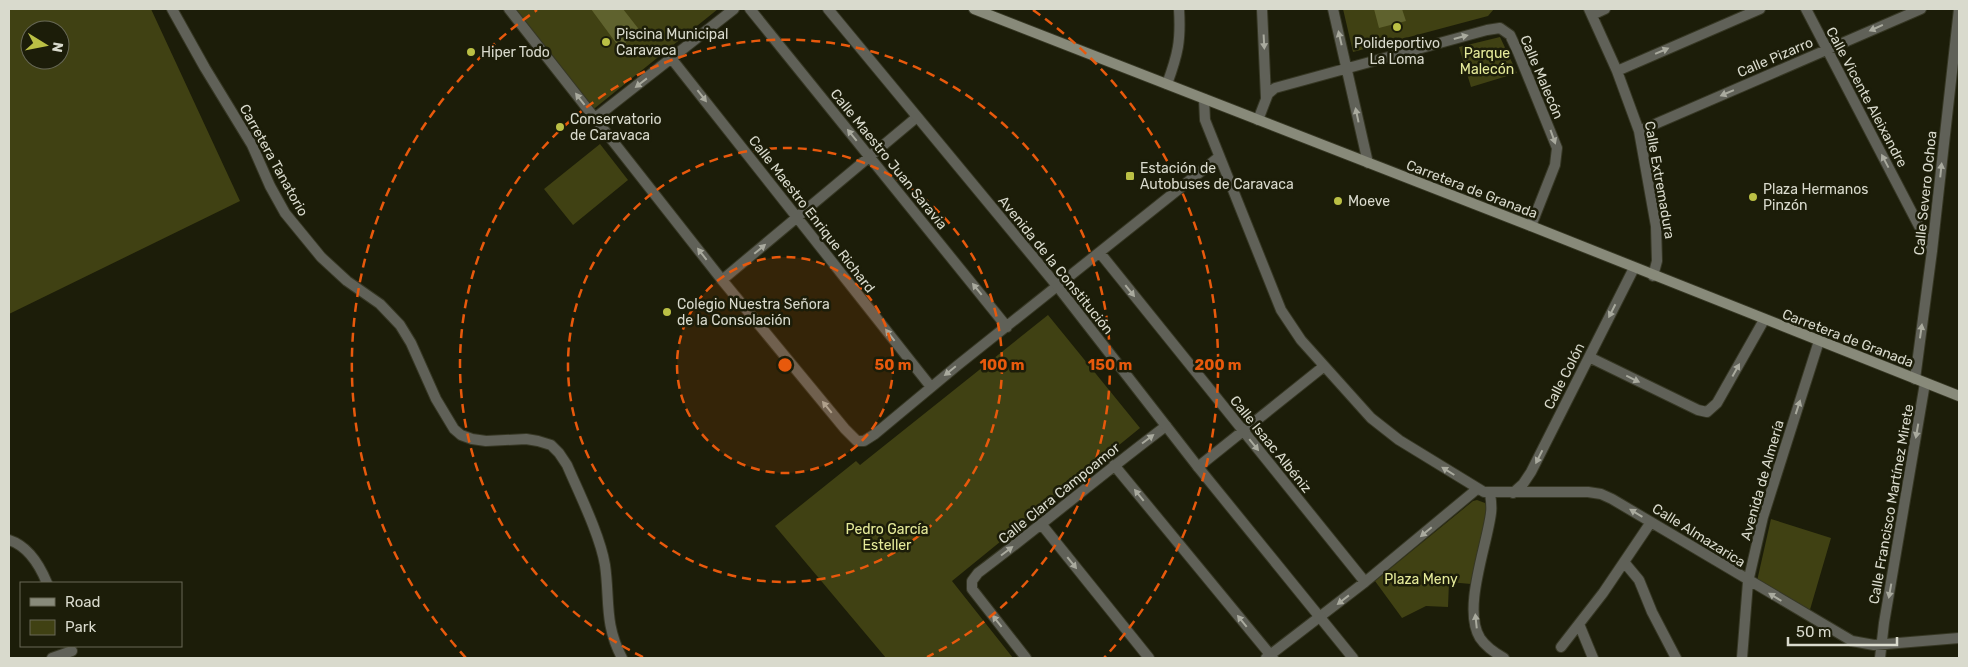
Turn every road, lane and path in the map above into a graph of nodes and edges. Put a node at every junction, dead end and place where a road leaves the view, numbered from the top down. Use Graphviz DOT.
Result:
graph roads {
  1 [pos="172,9"];
  2 [pos="509,9"];
  3 [pos="734,9"];
  4 [pos="750,9"];
  5 [pos="828,9"];
  6 [pos="974,9"];
  7 [pos="1179,9"];
  8 [pos="1262,9"];
  9 [pos="1334,9"];
  10 [pos="1604,9"];
  11 [pos="1760,9"];
  12 [pos="1806,9"];
  13 [pos="1921,9"];
  14 [pos="1959,9"];
  15 [pos="1591,12"];
  16 [pos="1826,50"];
  17 [pos="672,58"];
  18 [pos="1346,68"];
  19 [pos="1617,71"];
  20 [pos="1266,76"];
  21 [pos="1167,84"];
  22 [pos="1278,86"];
  23 [pos="1204,99"];
  24 [pos="1266,99"];
  25 [pos="917,117"];
  26 [pos="595,118"];
  27 [pos="1258,120"];
  28 [pos="1640,131"];
  29 [pos="870,156"];
  30 [pos="1219,157"];
  31 [pos="1368,163"];
  32 [pos="797,217"];
  33 [pos="1531,226"];
  34 [pos="1932,251"];
  35 [pos="1100,253"];
  36 [pos="1634,268"];
  37 [pos="1653,276"];
  38 [pos="722,280"];
  39 [pos="1058,287"];
  40 [pos="1764,320"];
  41 [pos="1007,327"];
  42 [pos="1818,342"];
  43 [pos="1589,357"];
  44 [pos="1324,367"];
  45 [pos="1915,379"];
  46 [pos="1925,383"];
  47 [pos="931,387"];
  48 [pos="1959,396"];
  49 [pos="1166,426"];
  50 [pos="1243,431"];
  51 [pos="1114,465"];
  52 [pos="1198,467"];
  53 [pos="1477,489"];
  54 [pos="1490,493"];
  55 [pos="1513,493"];
  56 [pos="1651,522"];
  57 [pos="1042,525"];
  58 [pos="9,540"];
  59 [pos="1624,562"];
  60 [pos="47,582"];
  61 [pos="1365,582"];
  62 [pos="1748,582"];
  63 [pos="1320,617"];
  64 [pos="1579,624"];
  65 [pos="1959,638"];
  66 [pos="1881,644"];
  67 [pos="1561,647"];
  68 [pos="72,652"];
  69 [pos="1270,657"];
  70 [pos="52,658"];
  71 [pos="622,658"];
  72 [pos="1026,658"];
  73 [pos="1149,658"];
  74 [pos="1353,658"];
  75 [pos="1504,658"];
  76 [pos="1593,658"];
  77 [pos="1676,658"];
  78 [pos="1742,658"];
  79 [pos="1880,658"];
  1 -- 71 [label="street, Carretera Tanatorio"];
  26 -- 2 [label="street, one-way"];
  3 -- 17 [label="street"];
  29 -- 4 [label="street, Calle Maestro Juan Saravia, one-way"];
  5 -- 25 [label="street, Avenida de la Constitución"];
  6 -- 21 [label="main road, Carretera de Granada"];
  7 -- 21 [label="street"];
  8 -- 20 [label="street, one-way"];
  18 -- 9 [label="street, one-way"];
  10 -- 15 [label="street"];
  19 -- 11 [label="street, one-way"];
  12 -- 16 [label="street, Calle Vicente Aleixandre"];
  13 -- 16 [label="street, Calle Pizarro, one-way"];
  34 -- 14 [label="street, Calle Severo Ochoa, one-way"];
  15 -- 19 [label="street, Calle Extremadura"];
  16 -- 28 [label="street, Calle Pizarro, one-way"];
  34 -- 16 [label="street, Calle Vicente Aleixandre, one-way"];
  17 -- 26 [label="street, one-way"];
  17 -- 32 [label="street, Calle Maestro Enrique Richard, one-way"];
  18 -- 22 [label="street, Calle Malecón"];
  31 -- 18 [label="street, one-way"];
  18 -- 33 [label="street, Calle Malecón, one-way"];
  19 -- 28 [label="street, Calle Extremadura"];
  20 -- 22 [label="street"];
  20 -- 24 [label="street"];
  21 -- 23 [label="main road, Carretera de Granada"];
  22 -- 24 [label="street"];
  23 -- 27 [label="main road, Carretera de Granada"];
  23 -- 30 [label="street, Calle Almazarica"];
  24 -- 27 [label="street"];
  25 -- 29 [label="street"];
  25 -- 39 [label="street, Avenida de la Constitución"];
  38 -- 26 [label="street, one-way"];
  27 -- 31 [label="main road, Carretera de Granada"];
  28 -- 37 [label="street, Calle Extremadura"];
  29 -- 32 [label="street"];
  41 -- 29 [label="street, Calle Maestro Juan Saravia, one-way"];
  30 -- 35 [label="street"];
  30 -- 44 [label="street, Calle Almazarica"];
  31 -- 33 [label="main road, Carretera de Granada"];
  38 -- 32 [label="street, one-way"];
  47 -- 32 [label="street, Calle Maestro Enrique Richard, one-way"];
  33 -- 36 [label="main road, Carretera de Granada"];
  45 -- 34 [label="street, Calle Severo Ochoa, one-way"];
  35 -- 39 [label="street"];
  35 -- 50 [label="street, Calle Isaac Albéniz, one-way"];
  36 -- 37 [label="main road, Carretera de Granada"];
  36 -- 43 [label="street, Calle Colón, one-way"];
  37 -- 40 [label="main road, Carretera de Granada"];
  47 -- 38 [label="street, one-way"];
  39 -- 41 [label="street"];
  39 -- 49 [label="street, Avenida de la Constitución"];
  40 -- 42 [label="main road, Carretera de Granada"];
  43 -- 40 [label="street, one-way"];
  41 -- 47 [label="street, one-way"];
  42 -- 45 [label="main road, Carretera de Granada"];
  62 -- 42 [label="street, Avenida de Almería, one-way"];
  43 -- 55 [label="street, Calle Colón, one-way"];
  44 -- 50 [label="street"];
  53 -- 44 [label="street, Calle Almazarica, one-way"];
  45 -- 46 [label="main road, Carretera de Granada"];
  46 -- 48 [label="main road, Carretera de Granada"];
  46 -- 66 [label="street, Calle Francisco Martínez Mirete, one-way"];
  51 -- 49 [label="street, Calle Clara Campoamor, one-way"];
  49 -- 52 [label="street, Avenida de la Constitución"];
  50 -- 52 [label="street"];
  50 -- 61 [label="street, Calle Isaac Albéniz, one-way"];
  51 -- 57 [label="street, Calle Clara Campoamor"];
  69 -- 51 [label="street, one-way"];
  52 -- 63 [label="street, Avenida de la Constitución"];
  53 -- 54 [label="street, Calle Almazarica"];
  53 -- 61 [label="street, one-way"];
  54 -- 55 [label="street, Calle Almazarica"];
  75 -- 54 [label="street, one-way"];
  56 -- 55 [label="street, Calle Almazarica, one-way"];
  56 -- 59 [label="street"];
  56 -- 62 [label="street, Calle Almazarica"];
  72 -- 57 [label="street, Calle Clara Campoamor, one-way"];
  57 -- 73 [label="street, one-way"];
  58 -- 60 [label="street"];
  59 -- 64 [label="street"];
  59 -- 77 [label="street"];
  61 -- 63 [label="street, one-way"];
  66 -- 62 [label="street, Calle Almazarica, one-way"];
  62 -- 78 [label="street, Avenida de Almería"];
  63 -- 69 [label="street"];
  63 -- 74 [label="street, Avenida de la Constitución"];
  64 -- 67 [label="street"];
  64 -- 76 [label="street"];
  65 -- 66 [label="street, Calle Almazarica"];
  66 -- 79 [label="street, Calle Francisco Martínez Mirete"];
  68 -- 70 [label="street"];
}
